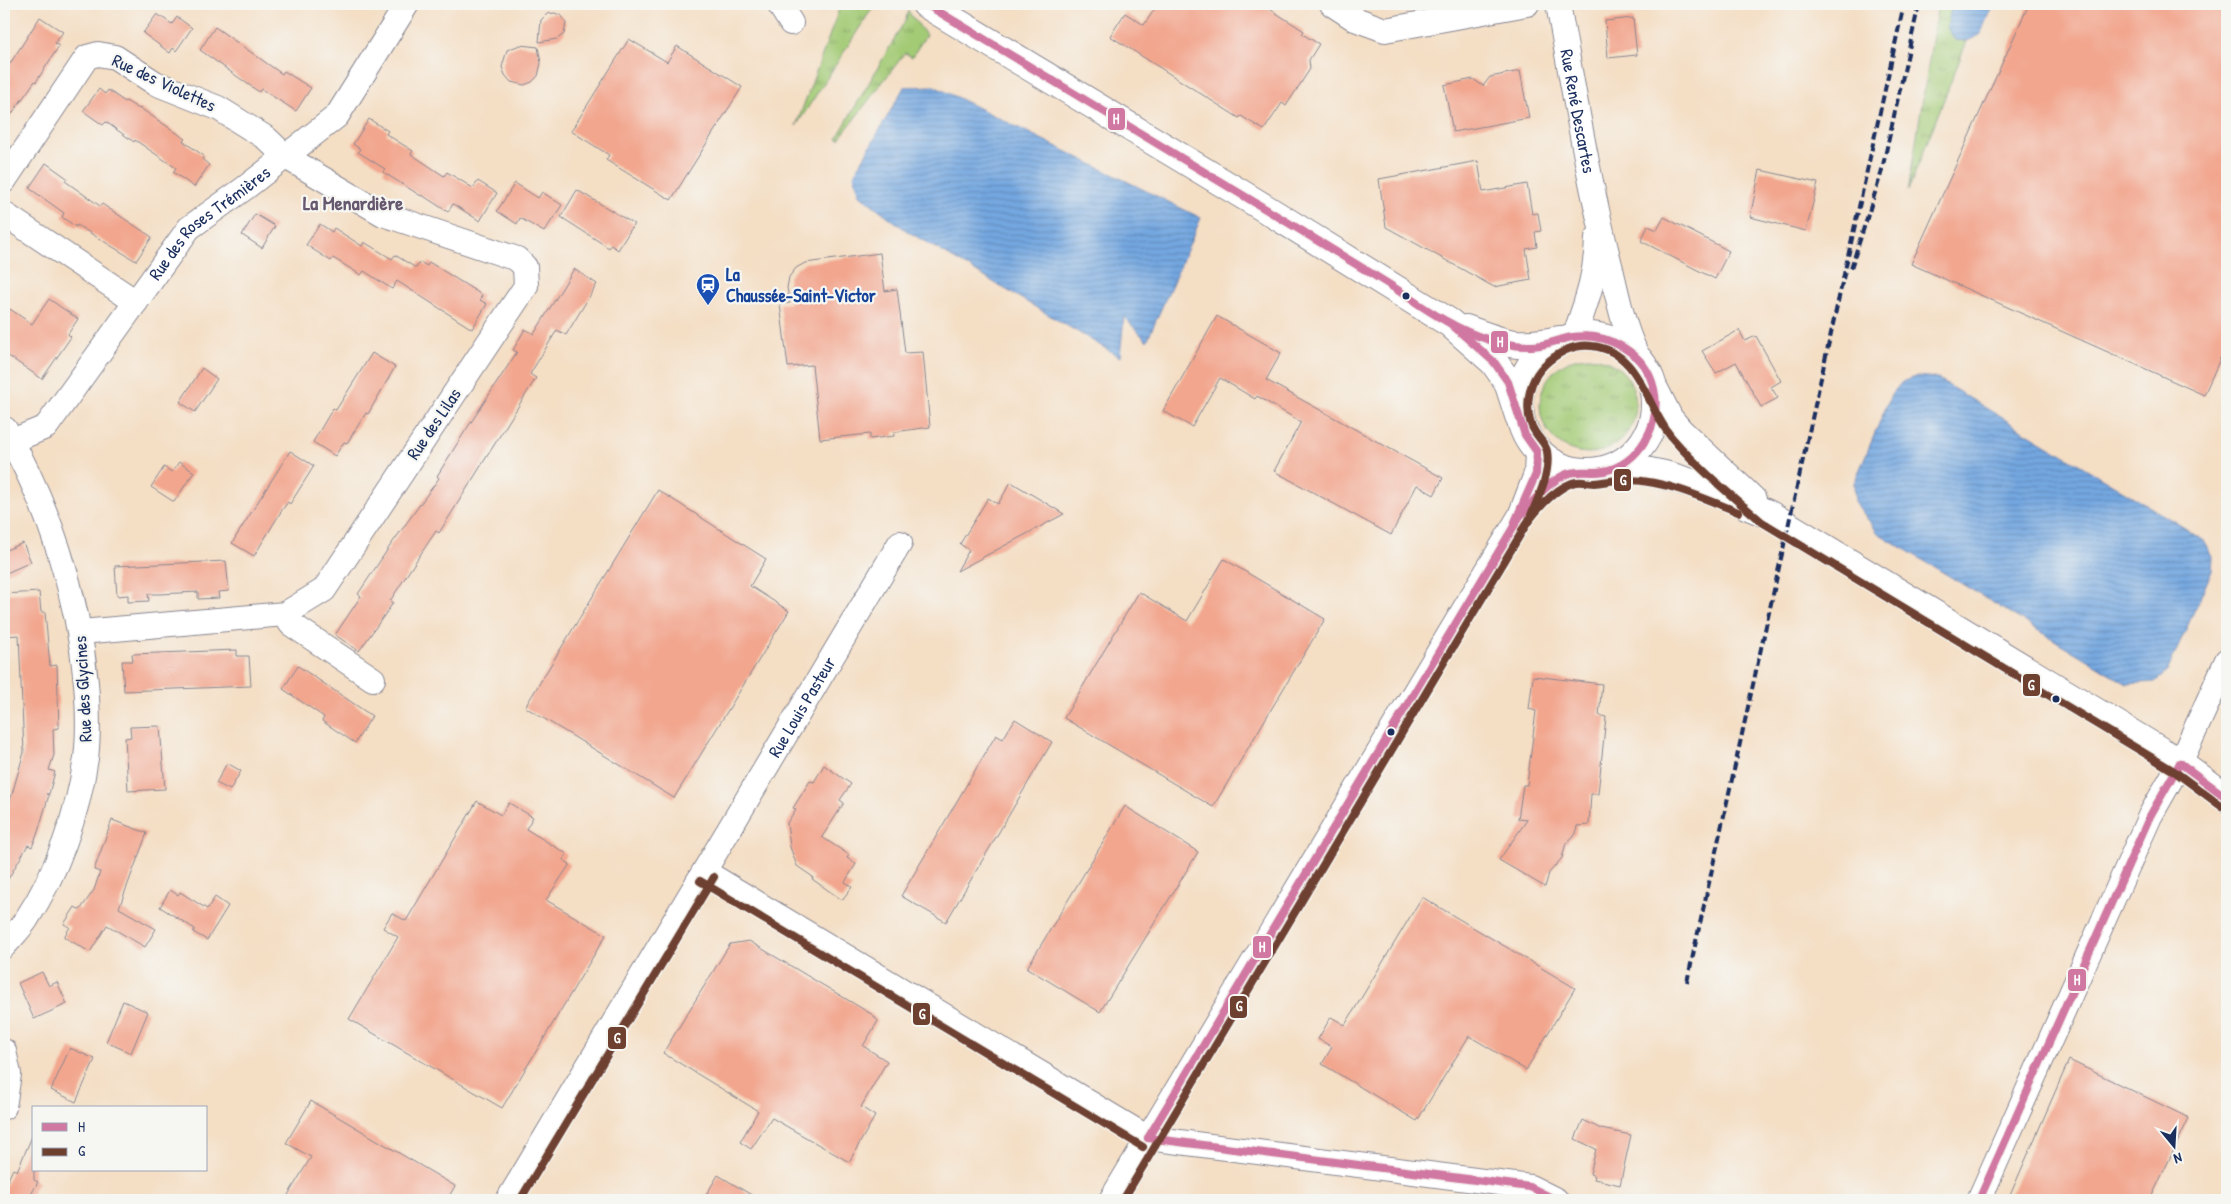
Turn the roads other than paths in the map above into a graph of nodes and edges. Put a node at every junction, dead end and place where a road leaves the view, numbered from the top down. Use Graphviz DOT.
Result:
graph roads {
  1 [pos="407,4"];
  2 [pos="926,4"];
  3 [pos="1332,4"];
  4 [pos="1527,4"];
  5 [pos="1558,4"];
  6 [pos="286,157"];
  7 [pos="4,181"];
  8 [pos="4,214"];
  9 [pos="1598,219"];
  10 [pos="136,302"];
  11 [pos="1450,323"];
  12 [pos="1570,338"];
  13 [pos="1639,359"];
  14 [pos="1654,389"];
  15 [pos="1519,416"];
  16 [pos="8,434"];
  17 [pos="1537,452"];
  18 [pos="1607,470"];
  19 [pos="1573,472"];
  20 [pos="1768,514"];
  21 [pos="1520,516"];
  22 [pos="900,543"];
  23 [pos="285,614"];
  24 [pos="81,632"];
  25 [pos="2227,660"];
  26 [pos="366,674"];
  27 [pos="2180,763"];
  28 [pos="2227,798"];
  29 [pos="705,872"];
  30 [pos="4,946"];
  31 [pos="4,1051"];
  32 [pos="4,1108"];
  33 [pos="1148,1138"];
  34 [pos="508,1200"];
  35 [pos="1110,1200"];
  36 [pos="1556,1200"];
  37 [pos="1979,1200"];
  1 -- 6 [label="street, Rue des Roses Trémières"];
  2 -- 11 [label="street"];
  3 -- 4 [label="street"];
  5 -- 9 [label="street, Rue René Descartes"];
  6 -- 7 [label="street, Rue des Violettes"];
  6 -- 10 [label="street, Rue des Roses Trémières"];
  6 -- 23 [label="street, Rue des Lilas"];
  8 -- 10 [label="street"];
  9 -- 12 [label="street, Rue René Descartes"];
  9 -- 13 [label="street, Rue René Descartes"];
  10 -- 16 [label="street, Rue des Roses Trémières"];
  11 -- 12 [label="street"];
  11 -- 15 [label="street"];
  12 -- 13 [label="street"];
  12 -- 15 [label="street"];
  13 -- 14 [label="street"];
  14 -- 18 [label="street"];
  14 -- 20 [label="street"];
  15 -- 17 [label="street"];
  16 -- 24 [label="street, Rue des Glycines"];
  17 -- 19 [label="street"];
  17 -- 21 [label="street"];
  18 -- 19 [label="street"];
  18 -- 20 [label="street"];
  19 -- 21 [label="street"];
  20 -- 27 [label="street"];
  21 -- 33 [label="street"];
  22 -- 29 [label="street, Rue Louis Pasteur"];
  23 -- 24 [label="street, Rue des Lilas"];
  23 -- 26 [label="street"];
  24 -- 30 [label="street, Rue des Glycines"];
  25 -- 27 [label="street"];
  27 -- 28 [label="street"];
  27 -- 37 [label="street"];
  29 -- 33 [label="street"];
  29 -- 34 [label="street, Rue Louis Pasteur"];
  31 -- 32 [label="street"];
  33 -- 35 [label="street"];
  33 -- 36 [label="street"];
}
